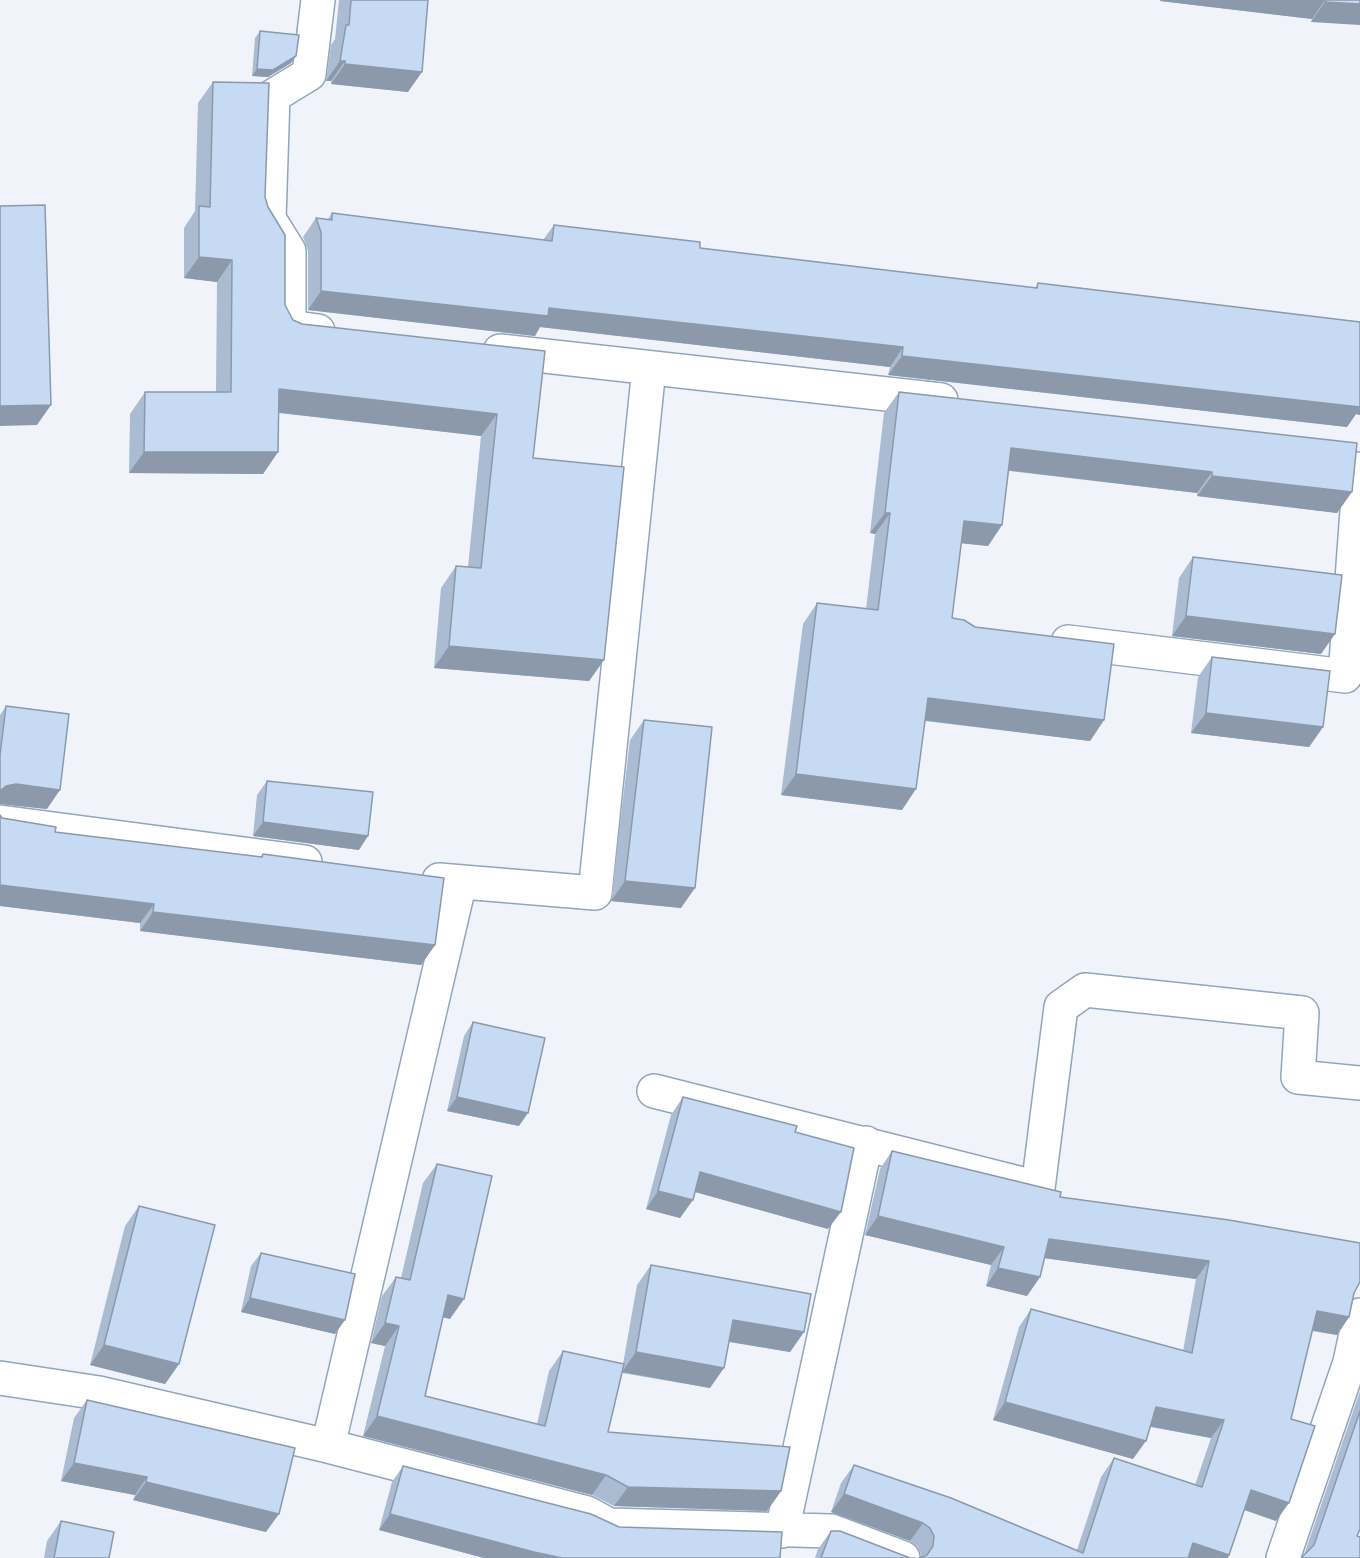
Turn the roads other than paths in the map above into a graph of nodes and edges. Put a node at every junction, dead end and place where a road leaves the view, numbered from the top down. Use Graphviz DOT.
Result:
graph roads {
  1 [pos="318,0"];
  2 [pos="347,334"];
  3 [pos="475,348"];
  4 [pos="649,368"];
  5 [pos="969,404"];
  6 [pos="1360,469"];
  7 [pos="1044,639"];
  8 [pos="0,822"];
  9 [pos="331,865"];
  10 [pos="413,876"];
  11 [pos="460,882"];
  12 [pos="1360,1083"];
  13 [pos="654,1091"];
  14 [pos="866,1143"];
  15 [pos="1360,1315"];
  16 [pos="0,1378"];
  17 [pos="328,1446"];
  18 [pos="782,1531"];
  19 [pos="903,1558"];
  20 [pos="1283,1558"];
  1 -- 2 [label="street"];
  3 -- 4 [label="street"];
  4 -- 5 [label="street"];
  4 -- 11 [label="street"];
  6 -- 7 [label="street"];
  8 -- 9 [label="street"];
  10 -- 11 [label="street"];
  11 -- 17 [label="street"];
  12 -- 14 [label="street"];
  13 -- 14 [label="street"];
  14 -- 18 [label="street"];
  15 -- 20 [label="street"];
  16 -- 17 [label="street"];
  17 -- 18 [label="street"];
  18 -- 19 [label="street"];
}
